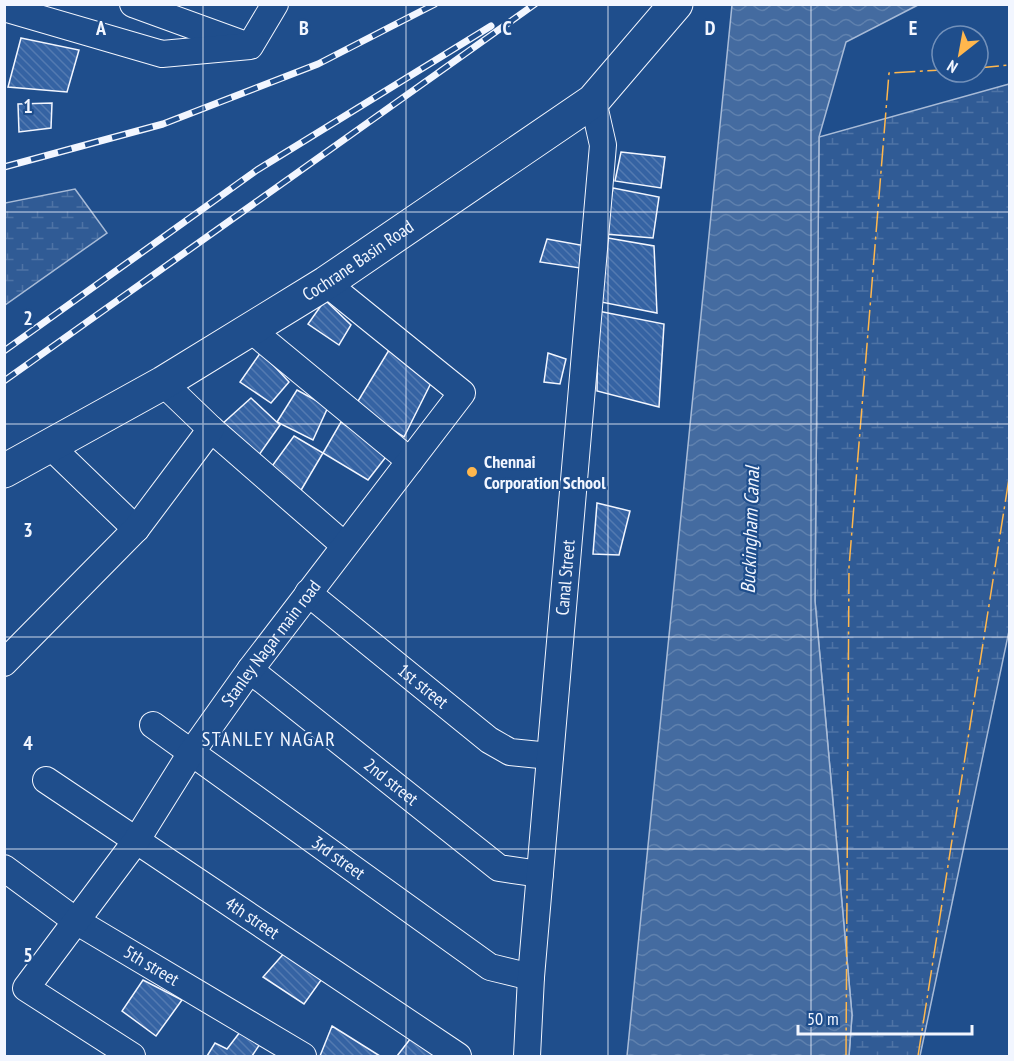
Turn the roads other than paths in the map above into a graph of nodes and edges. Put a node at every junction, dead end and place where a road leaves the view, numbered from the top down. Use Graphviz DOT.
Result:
graph roads {
  1 [pos="133,4"];
  2 [pos="275,4"];
  3 [pos="676,4"];
  4 [pos="4,8"];
  5 [pos="250,46"];
  6 [pos="593,101"];
  7 [pos="326,283"];
  8 [pos="250,330"];
  9 [pos="163,383"];
  10 [pos="211,429"];
  11 [pos="49,445"];
  12 [pos="410,461"];
  13 [pos="4,471"];
  14 [pos="135,529"];
  15 [pos="344,546"];
  16 [pos="308,593"];
  17 [pos="4,663"];
  18 [pos="250,670"];
  19 [pos="153,725"];
  20 [pos="190,753"];
  21 [pos="550,756"];
  22 [pos="46,780"];
  23 [pos="136,841"];
  24 [pos="4,868"];
  25 [pos="540,874"];
  26 [pos="76,921"];
  27 [pos="531,977"];
  28 [pos="132,1056"];
  29 [pos="303,1056"];
  30 [pos="458,1056"];
  31 [pos="527,1056"];
  1 -- 5 [label="street"];
  2 -- 5 [label="street"];
  3 -- 6 [label="main road, Cochrane Basin Road"];
  4 -- 5 [label="street"];
  6 -- 7 [label="main road, Cochrane Basin Road"];
  6 -- 21 [label="street, Canal Street"];
  7 -- 8 [label="main road, Cochrane Basin Road"];
  7 -- 12 [label="street, Stanley Nagar main road"];
  8 -- 9 [label="main road, Cochrane Basin Road"];
  8 -- 12 [label="street"];
  9 -- 10 [label="street"];
  9 -- 11 [label="main road, Cochrane Basin Road"];
  10 -- 14 [label="street"];
  10 -- 15 [label="street"];
  11 -- 13 [label="main road, Cochrane Basin Road"];
  11 -- 14 [label="street"];
  12 -- 15 [label="street, Stanley Nagar main road"];
  14 -- 17 [label="street"];
  15 -- 16 [label="street, Stanley Nagar main road"];
  16 -- 18 [label="street, Stanley Nagar main road"];
  16 -- 21 [label="street, 1st street"];
  18 -- 20 [label="street, Stanley Nagar main road"];
  18 -- 25 [label="street, 2nd street"];
  19 -- 20 [label="street, 3rd street"];
  20 -- 23 [label="street, Stanley Nagar main road"];
  20 -- 27 [label="street, 3rd street"];
  21 -- 25 [label="street, Canal Street"];
  22 -- 23 [label="street, 4th street"];
  23 -- 26 [label="street, Stanley Nagar main road"];
  23 -- 30 [label="street, 4th street"];
  24 -- 26 [label="street, 5th street"];
  25 -- 27 [label="street, Canal Street"];
  26 -- 28 [label="street, Stanley Nagar main road"];
  26 -- 29 [label="street, 5th street"];
  27 -- 31 [label="street, Canal Street"];
}
